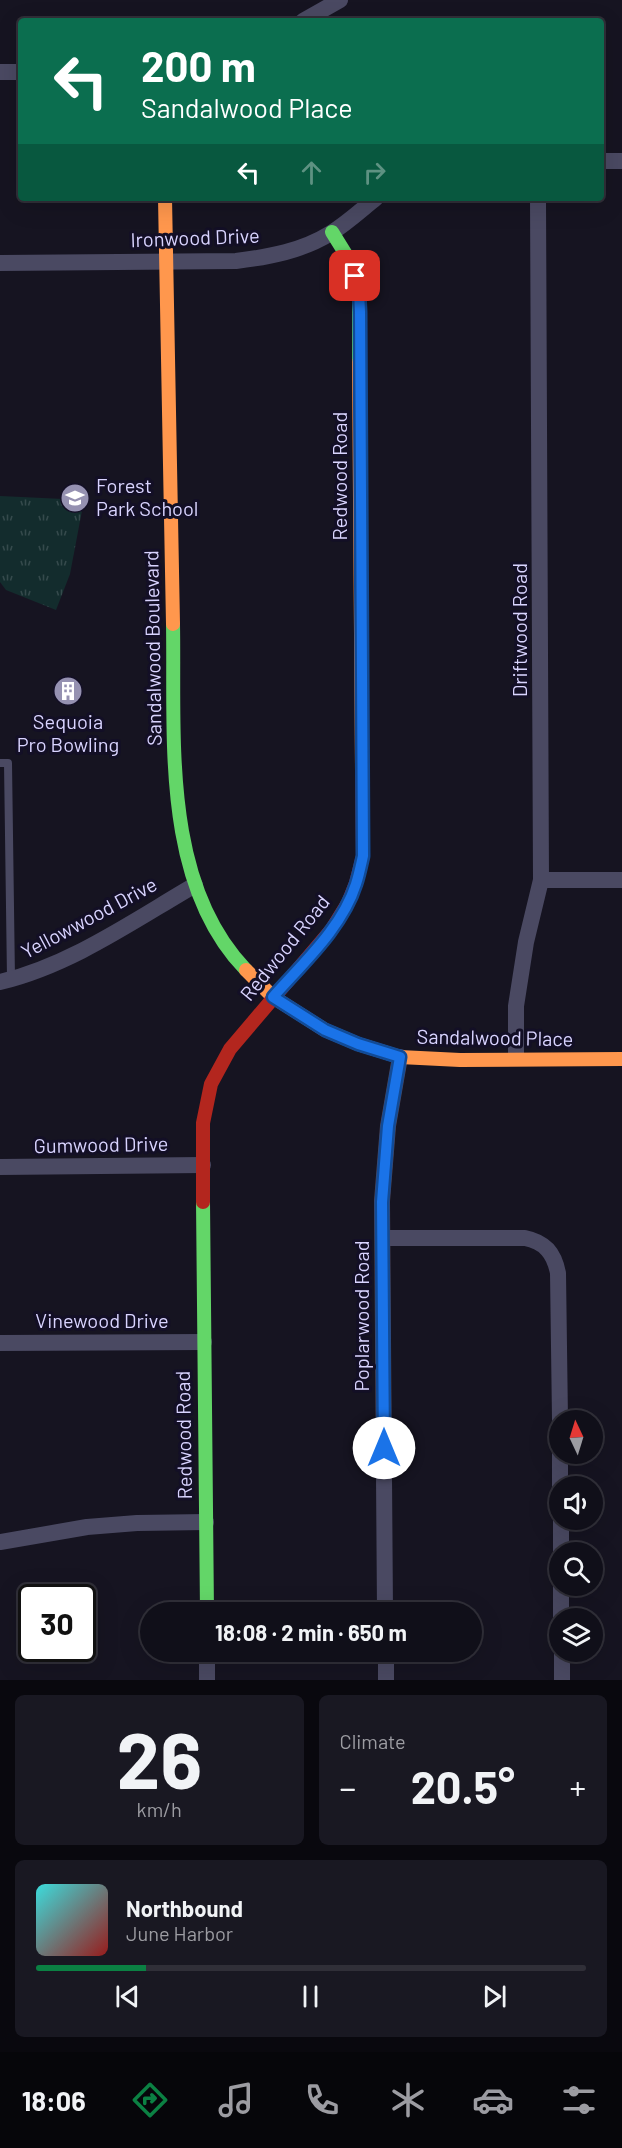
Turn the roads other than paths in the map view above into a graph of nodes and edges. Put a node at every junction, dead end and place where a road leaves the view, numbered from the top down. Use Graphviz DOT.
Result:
graph roads {
  1 [pos="340,0"];
  2 [pos="308,18"];
  3 [pos="0,72"];
  4 [pos="18,72"];
  5 [pos="622,160"];
  6 [pos="604,161"];
  7 [pos="165,201"];
  8 [pos="372,201"];
  9 [pos="538,201"];
  10 [pos="332,232"];
  11 [pos="166,262"];
  12 [pos="0,263"];
  13 [pos="0,763"];
  14 [pos="541,879"];
  15 [pos="622,880"];
  16 [pos="195,885"];
  17 [pos="5,981"];
  18 [pos="273,997"];
  19 [pos="400,1057"];
  20 [pos="516,1059"];
  21 [pos="622,1059"];
  22 [pos="202,1165"];
  23 [pos="0,1167"];
  24 [pos="383,1238"];
  25 [pos="204,1342"];
  26 [pos="0,1343"];
  27 [pos="560,1410"];
  28 [pos="206,1522"];
  29 [pos="0,1542"];
  30 [pos="207,1602"];
  31 [pos="385,1602"];
  32 [pos="207,1662"];
  33 [pos="386,1662"];
  34 [pos="562,1662"];
  35 [pos="207,1680"];
  36 [pos="386,1680"];
  37 [pos="562,1680"];
  1 -- 2 [label="street"];
  3 -- 4 [label="street"];
  5 -- 6 [label="street"];
  7 -- 11 [label="street, Sandalwood Boulevard"];
  8 -- 10 [label="street, Ironwood Drive"];
  9 -- 14 [label="street, Driftwood Road"];
  10 -- 11 [label="street, Ironwood Drive"];
  10 -- 18 [label="street, Redwood Road"];
  11 -- 12 [label="street, Ironwood Drive"];
  11 -- 16 [label="street, Sandalwood Boulevard"];
  13 -- 17 [label="lane"];
  14 -- 15 [label="street"];
  14 -- 20 [label="street, Driftwood Road"];
  16 -- 17 [label="street, Yellowwood Drive"];
  16 -- 18 [label="street, Sandalwood Boulevard"];
  18 -- 19 [label="street, Sandalwood Place"];
  18 -- 22 [label="street, Redwood Road"];
  19 -- 20 [label="street, Sandalwood Place"];
  19 -- 24 [label="street, Poplarwood Road"];
  20 -- 21 [label="street, Sandalwood Place"];
  22 -- 23 [label="street, Gumwood Drive"];
  22 -- 25 [label="street, Redwood Road"];
  24 -- 27 [label="street"];
  24 -- 31 [label="street, Poplarwood Road"];
  25 -- 26 [label="street, Vinewood Drive"];
  25 -- 28 [label="street, Redwood Road"];
  28 -- 29 [label="street"];
  28 -- 30 [label="street, Redwood Road"];
  32 -- 35 [label="street"];
  33 -- 36 [label="street"];
  34 -- 37 [label="street"];
}
